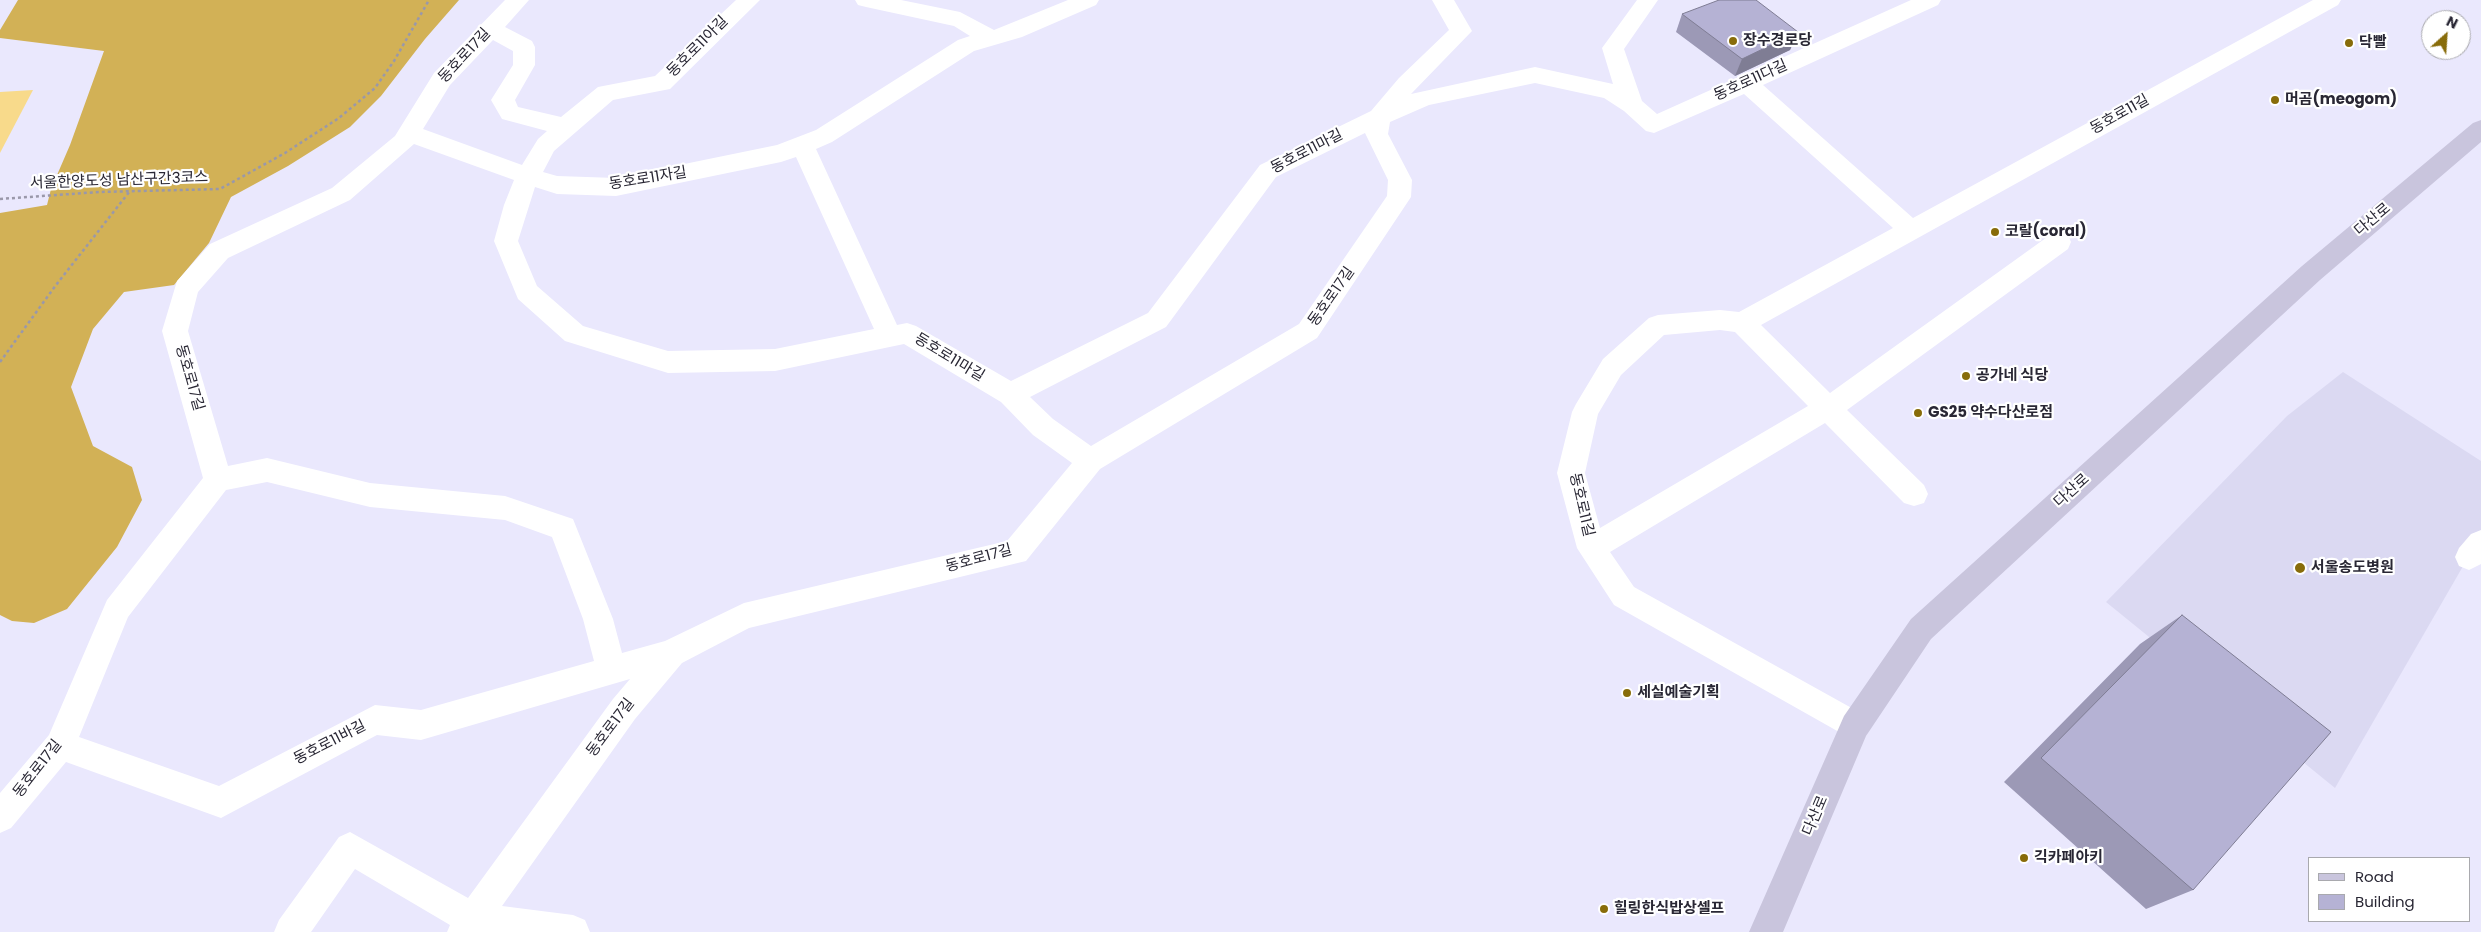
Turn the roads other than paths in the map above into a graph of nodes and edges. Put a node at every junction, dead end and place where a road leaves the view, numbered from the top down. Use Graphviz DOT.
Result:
graph roads {
  1 [pos="518,0"];
  2 [pos="749,0"];
  3 [pos="866,0"];
  4 [pos="1088,0"];
  5 [pos="1443,0"];
  6 [pos="1930,0"];
  7 [pos="2330,0"];
  8 [pos="1648,1"];
  9 [pos="490,29"];
  10 [pos="991,38"];
  11 [pos="1747,83"];
  12 [pos="1632,105"];
  13 [pos="1379,117"];
  14 [pos="1654,125"];
  15 [pos="566,127"];
  16 [pos="2481,129"];
  17 [pos="409,133"];
  18 [pos="802,144"];
  19 [pos="528,176"];
  20 [pos="1911,230"];
  21 [pos="2059,242"];
  22 [pos="1742,323"];
  23 [pos="890,337"];
  24 [pos="1010,394"];
  25 [pos="1827,408"];
  26 [pos="1090,461"];
  27 [pos="218,480"];
  28 [pos="1914,494"];
  29 [pos="1591,548"];
  30 [pos="671,653"];
  31 [pos="611,670"];
  32 [pos="1855,726"];
  33 [pos="60,745"];
  34 [pos="0,817"];
  35 [pos="468,926"];
  36 [pos="291,932"];
  37 [pos="573,932"];
  38 [pos="1766,932"];
  1 -- 9 [label="street, 동호로17길"];
  2 -- 15 [label="street, 동호로11아길"];
  3 -- 10 [label="street"];
  4 -- 10 [label="street, 동호로11자길"];
  5 -- 13 [label="street, 동호로11마길"];
  6 -- 11 [label="street, 동호로11다길"];
  7 -- 20 [label="street, 동호로11길"];
  8 -- 12 [label="street"];
  9 -- 15 [label="street"];
  9 -- 17 [label="street, 동호로17길"];
  10 -- 18 [label="street, 동호로11자길"];
  11 -- 14 [label="street, 동호로11다길"];
  11 -- 20 [label="street"];
  12 -- 13 [label="street, 동호로11마길"];
  12 -- 14 [label="street, 동호로11마길"];
  13 -- 24 [label="street, 동호로11마길"];
  13 -- 26 [label="street, 동호로17길"];
  15 -- 19 [label="street, 동호로11아길"];
  16 -- 32 [label="main road, 다산로"];
  17 -- 19 [label="street, 동호로11자길"];
  17 -- 27 [label="street, 동호로17길"];
  18 -- 19 [label="street, 동호로11자길"];
  18 -- 23 [label="street"];
  19 -- 23 [label="street, 동호로11마길"];
  20 -- 22 [label="street, 동호로11길"];
  21 -- 25 [label="street"];
  22 -- 25 [label="street"];
  22 -- 29 [label="street, 동호로11길"];
  23 -- 24 [label="street, 동호로11마길"];
  24 -- 26 [label="street"];
  25 -- 28 [label="street"];
  25 -- 29 [label="street"];
  26 -- 30 [label="street, 동호로17길"];
  27 -- 31 [label="street"];
  27 -- 33 [label="street, 동호로17길"];
  29 -- 32 [label="street, 동호로11길"];
  30 -- 31 [label="street, 동호로11바길"];
  30 -- 35 [label="street, 동호로17길"];
  31 -- 33 [label="street, 동호로11바길"];
  32 -- 38 [label="main road, 다산로"];
  33 -- 34 [label="street, 동호로17길"];
  35 -- 36 [label="street"];
  35 -- 37 [label="street"];
}
